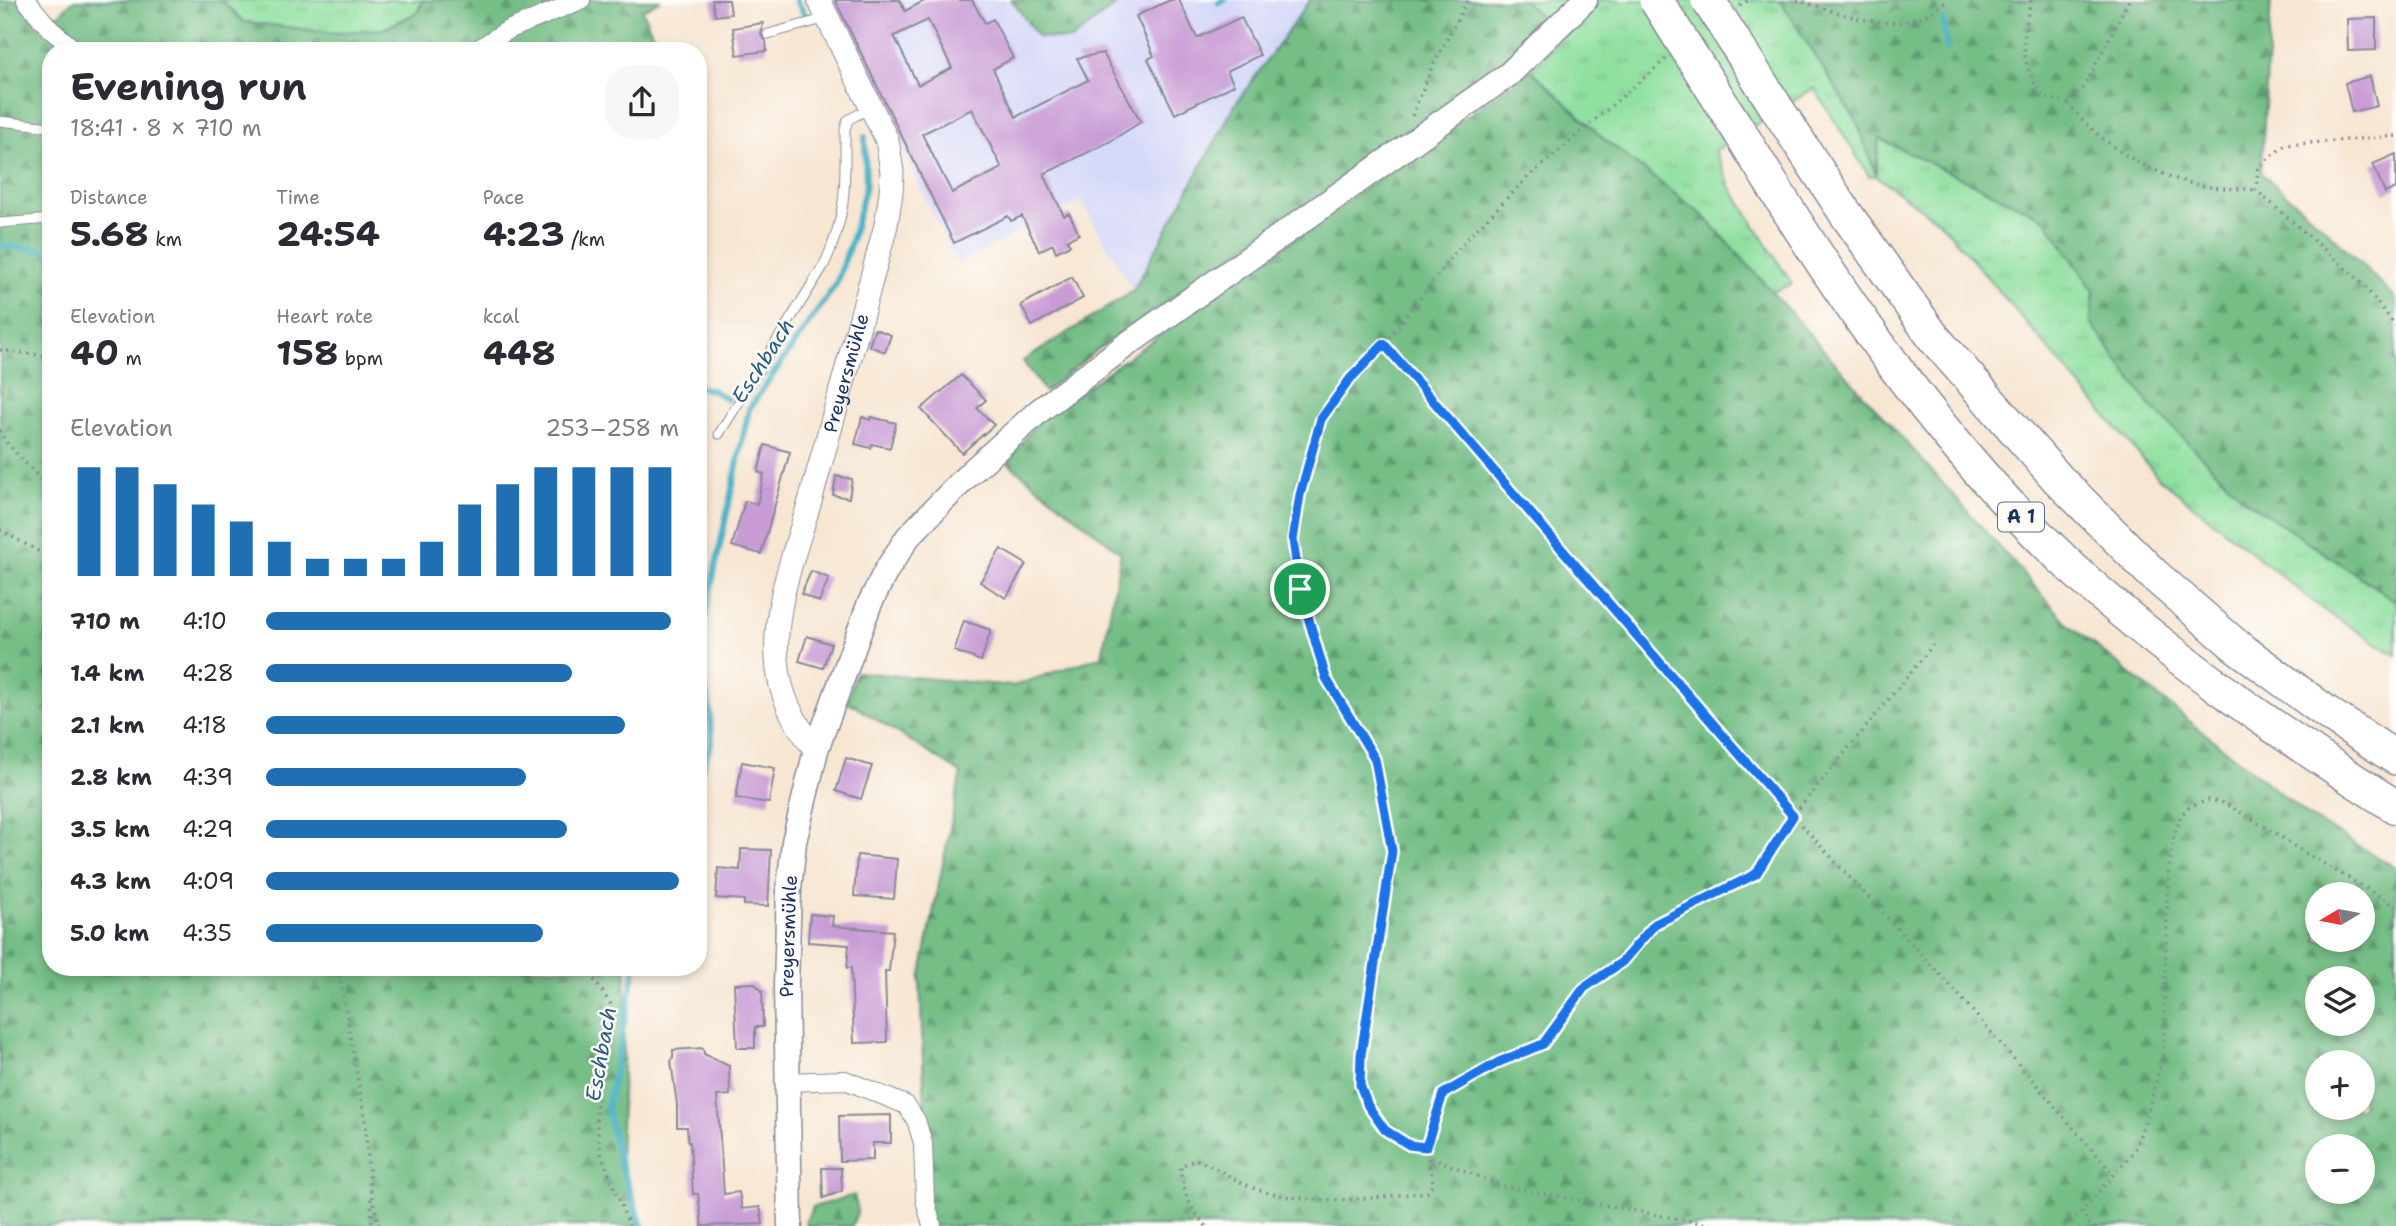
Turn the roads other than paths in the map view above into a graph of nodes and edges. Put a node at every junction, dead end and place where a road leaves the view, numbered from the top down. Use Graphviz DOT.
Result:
graph roads {
  1 [pos="26,0"];
  2 [pos="581,0"];
  3 [pos="1585,0"];
  4 [pos="1656,0"];
  5 [pos="1723,4"];
  6 [pos="824,9"];
  7 [pos="768,34"];
  8 [pos="65,42"];
  9 [pos="489,42"];
  10 [pos="872,107"];
  11 [pos="0,121"];
  12 [pos="42,126"];
  13 [pos="42,220"];
  14 [pos="0,223"];
  15 [pos="719,434"];
  16 [pos="816,750"];
  17 [pos="2396,758"];
  18 [pos="2396,807"];
  19 [pos="786,1082"];
  20 [pos="790,1226"];
  21 [pos="932,1226"];
  1 -- 8 [label="street"];
  2 -- 9 [label="street"];
  3 -- 16 [label="main road, Preyersmühle"];
  4 -- 18 [label="highway, A 1, bridge"];
  5 -- 17 [label="highway, A 1, bridge"];
  6 -- 7 [label="lane"];
  6 -- 10 [label="street, Preyersmühle"];
  10 -- 15 [label="lane"];
  10 -- 16 [label="street, Preyersmühle"];
  11 -- 12 [label="lane"];
  13 -- 14 [label="lane"];
  16 -- 19 [label="main road, Preyersmühle"];
  19 -- 20 [label="main road, Preyersmühle"];
  19 -- 21 [label="street"];
}
